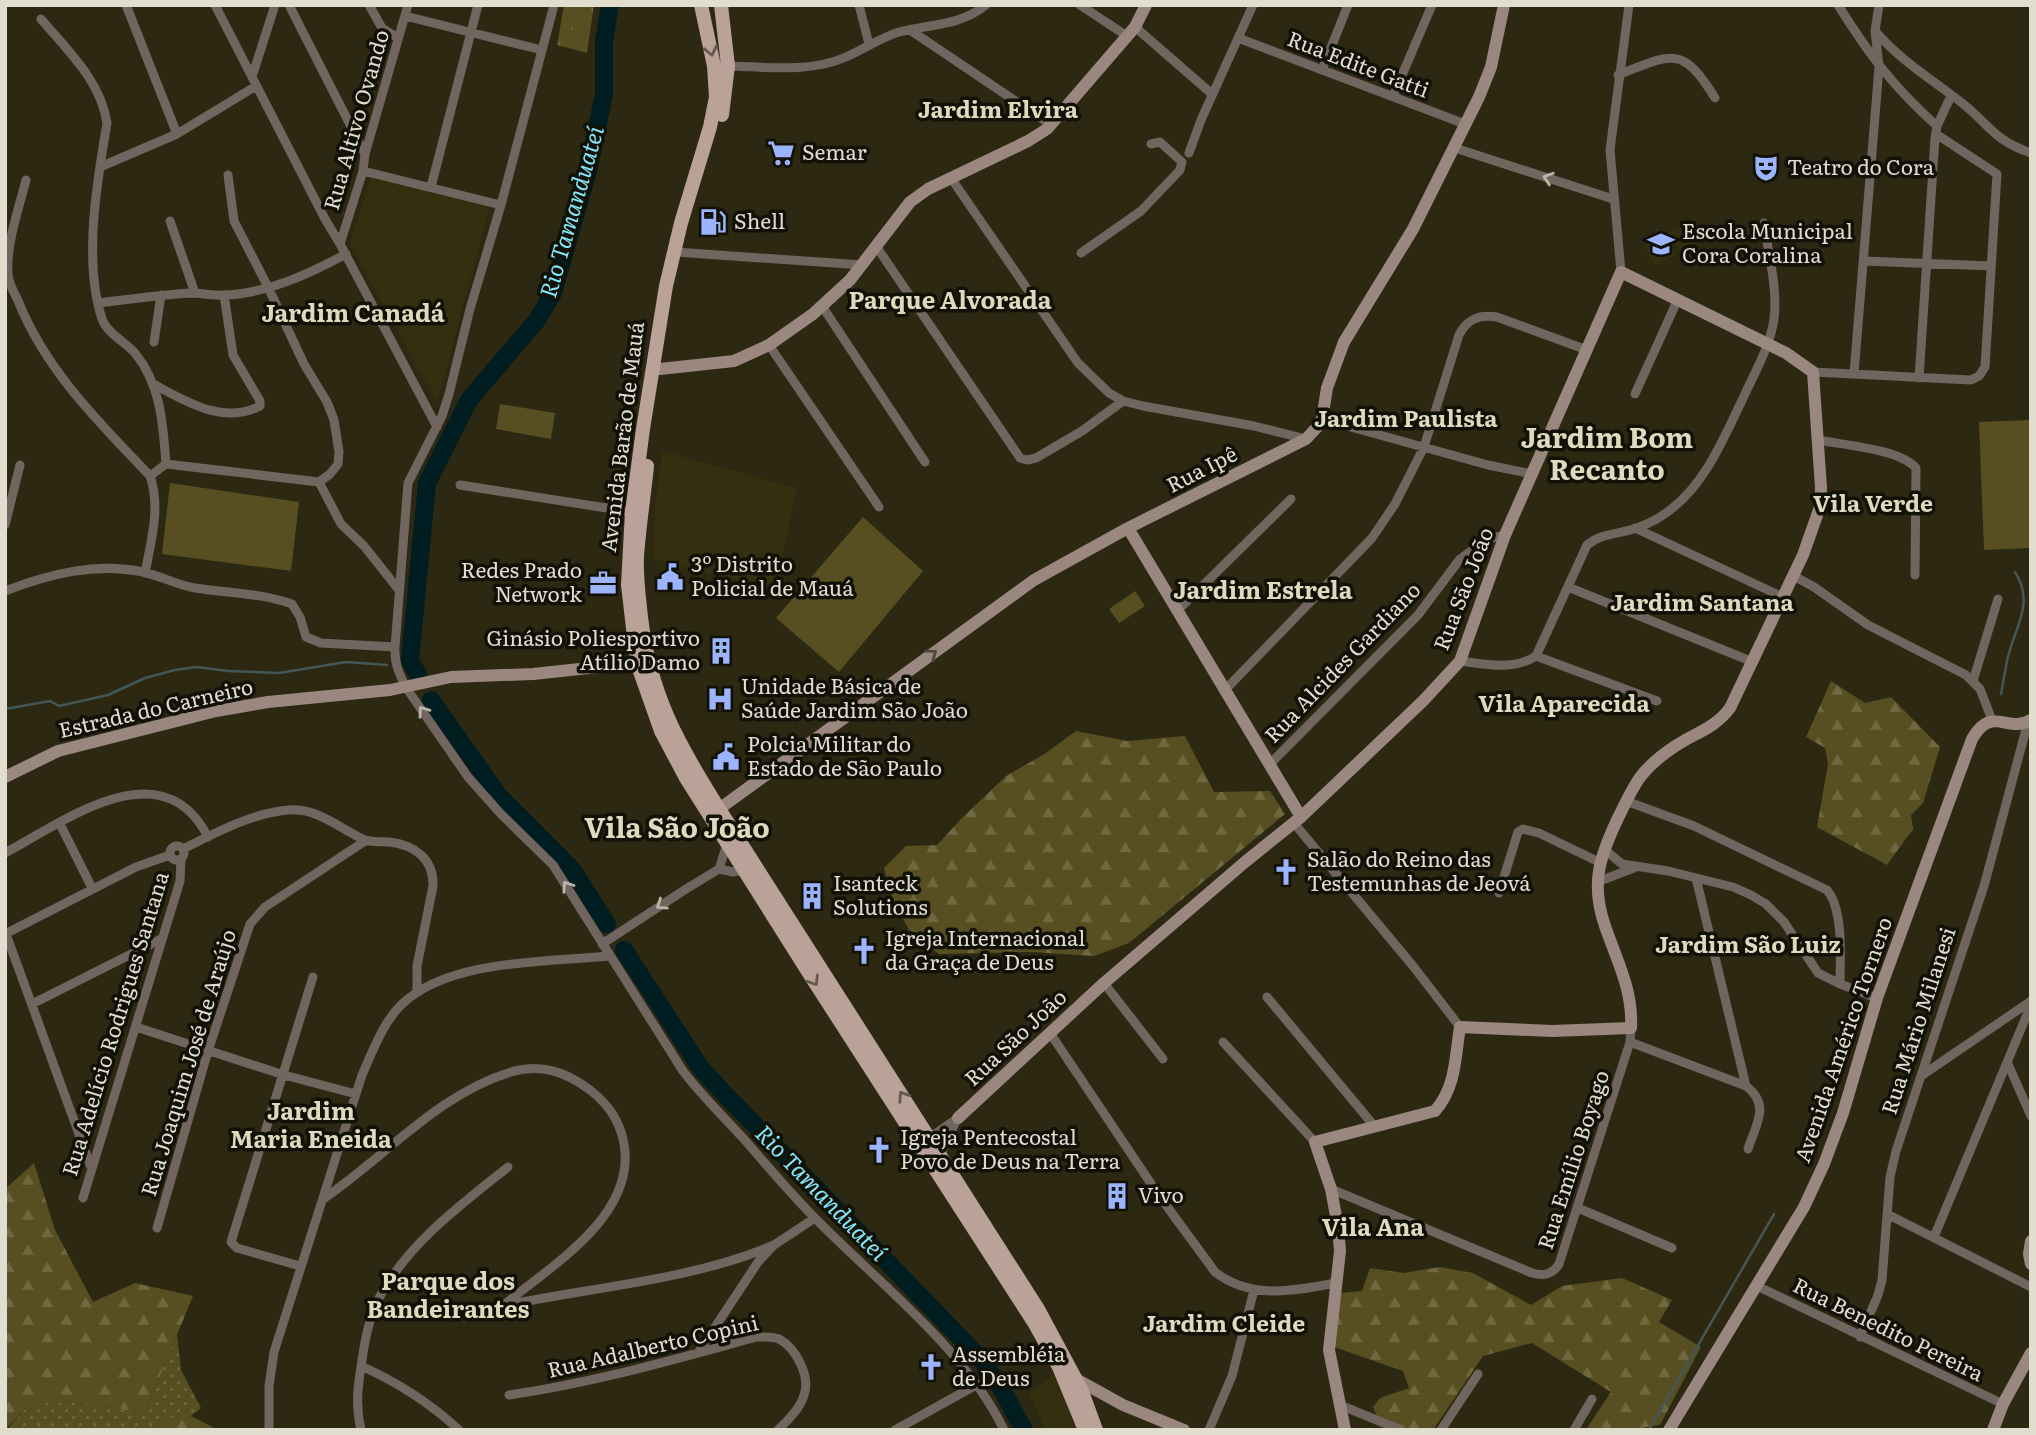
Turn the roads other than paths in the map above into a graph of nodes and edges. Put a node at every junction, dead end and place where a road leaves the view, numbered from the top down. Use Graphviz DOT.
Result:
graph roads {
  1 [pos="126,5"];
  2 [pos="215,5"];
  3 [pos="275,5"];
  4 [pos="289,5"];
  5 [pos="369,5"];
  6 [pos="408,5"];
  7 [pos="478,5"];
  8 [pos="554,5"];
  9 [pos="859,5"];
  10 [pos="986,5"];
  11 [pos="1080,5"];
  12 [pos="1146,5"];
  13 [pos="1253,5"];
  14 [pos="1348,5"];
  15 [pos="1432,5"];
  16 [pos="1504,5"];
  17 [pos="1629,5"];
  18 [pos="1838,5"];
  19 [pos="1879,5"];
  20 [pos="721,8"];
  21 [pos="702,10"];
  22 [pos="405,16"];
  23 [pos="41,19"];
  24 [pos="910,30"];
  25 [pos="1875,31"];
  26 [pos="1131,32"];
  27 [pos="472,33"];
  28 [pos="398,38"];
  29 [pos="1238,38"];
  30 [pos="869,44"];
  31 [pos="542,50"];
  32 [pos="728,66"];
  33 [pos="1878,67"];
  34 [pos="1322,69"];
  35 [pos="1618,75"];
  36 [pos="254,81"];
  37 [pos="1212,94"];
  38 [pos="1393,96"];
  39 [pos="1951,96"];
  40 [pos="1715,98"];
  41 [pos="1465,124"];
  42 [pos="1051,125"];
  43 [pos="1936,130"];
  44 [pos="177,134"];
  45 [pos="1151,144"];
  46 [pos="1455,148"];
  47 [pos="1189,153"];
  48 [pos="2031,153"];
  49 [pos="365,154"];
  50 [pos="100,167"];
  51 [pos="363,171"];
  52 [pos="228,175"];
  53 [pos="951,178"];
  54 [pos="26,180"];
  55 [pos="431,187"];
  56 [pos="1613,199"];
  57 [pos="501,205"];
  58 [pos="170,220"];
  59 [pos="1764,223"];
  60 [pos="341,244"];
  61 [pos="876,246"];
  62 [pos="678,252"];
  63 [pos="1081,253"];
  64 [pos="346,254"];
  65 [pos="1864,261"];
  66 [pos="1928,262"];
  67 [pos="863,265"];
  68 [pos="1991,266"];
  69 [pos="1621,272"];
  70 [pos="268,287"];
  71 [pos="195,293"];
  72 [pos="161,295"];
  73 [pos="224,295"];
  74 [pos="1678,299"];
  75 [pos="99,303"];
  76 [pos="822,306"];
  77 [pos="154,342"];
  78 [pos="769,345"];
  79 [pos="1768,345"];
  80 [pos="1587,350"];
  81 [pos="656,369"];
  82 [pos="1813,372"];
  83 [pos="1854,374"];
  84 [pos="1919,378"];
  85 [pos="155,385"];
  86 [pos="1635,394"];
  87 [pos="1123,401"];
  88 [pos="1322,419"];
  89 [pos="437,427"];
  90 [pos="1306,439"];
  91 [pos="1818,440"];
  92 [pos="1424,447"];
  93 [pos="925,462"];
  94 [pos="166,464"];
  95 [pos="20,465"];
  96 [pos="1532,474"];
  97 [pos="149,476"];
  98 [pos="319,482"];
  99 [pos="460,485"];
  100 [pos="1291,499"];
  101 [pos="879,507"];
  102 [pos="632,512"];
  103 [pos="5,525"];
  104 [pos="1128,528"];
  105 [pos="1635,528"];
  106 [pos="1505,535"];
  107 [pos="145,573"];
  108 [pos="1915,575"];
  109 [pos="1794,576"];
  110 [pos="1568,587"];
  111 [pos="399,590"];
  112 [pos="5,591"];
  113 [pos="1783,597"];
  114 [pos="1998,599"];
  115 [pos="1177,611"];
  116 [pos="395,647"];
  117 [pos="1535,656"];
  118 [pos="1460,661"];
  119 [pos="642,662"];
  120 [pos="1753,662"];
  121 [pos="1973,681"];
  122 [pos="405,687"];
  123 [pos="1224,691"];
  124 [pos="1657,701"];
  125 [pos="1993,720"];
  126 [pos="2029,721"];
  127 [pos="1270,764"];
  128 [pos="5,777"];
  129 [pos="686,778"];
  130 [pos="1626,801"];
  131 [pos="719,810"];
  132 [pos="1297,820"];
  133 [pos="60,824"];
  134 [pos="208,837"];
  135 [pos="365,841"];
  136 [pos="727,844"];
  137 [pos="5,853"];
  138 [pos="182,854"];
  139 [pos="1602,855"];
  140 [pos="1636,867"];
  141 [pos="719,869"];
  142 [pos="744,870"];
  143 [pos="1696,878"];
  144 [pos="763,879"];
  145 [pos="1597,882"];
  146 [pos="92,888"];
  147 [pos="1499,893"];
  148 [pos="6,934"];
  149 [pos="161,939"];
  150 [pos="602,944"];
  151 [pos="609,956"];
  152 [pos="313,977"];
  153 [pos="1104,983"];
  154 [pos="1840,984"];
  155 [pos="417,992"];
  156 [pos="1267,997"];
  157 [pos="1877,998"];
  158 [pos="2031,1003"];
  159 [pos="33,1004"];
  160 [pos="136,1027"];
  161 [pos="1460,1027"];
  162 [pos="1631,1028"];
  163 [pos="1049,1033"];
  164 [pos="1223,1042"];
  165 [pos="1630,1042"];
  166 [pos="208,1051"];
  167 [pos="1163,1059"];
  168 [pos="2008,1064"];
  169 [pos="284,1075"];
  170 [pos="1921,1076"];
  171 [pos="1746,1086"];
  172 [pos="356,1094"];
  173 [pos="2031,1116"];
  174 [pos="958,1118"];
  175 [pos="1375,1127"];
  176 [pos="925,1141"];
  177 [pos="1315,1142"];
  178 [pos="1748,1149"];
  179 [pos="941,1154"];
  180 [pos="91,1167"];
  181 [pos="508,1167"];
  182 [pos="1331,1189"];
  183 [pos="83,1198"];
  184 [pos="322,1200"];
  185 [pos="1578,1208"];
  186 [pos="1889,1215"];
  187 [pos="815,1218"];
  188 [pos="157,1228"];
  189 [pos="1934,1237"];
  190 [pos="2031,1241"];
  191 [pos="774,1245"];
  192 [pos="1672,1248"];
  193 [pos="2031,1264"];
  194 [pos="300,1266"];
  195 [pos="1336,1283"];
  196 [pos="1757,1286"];
  197 [pos="2031,1287"];
  198 [pos="1254,1290"];
  199 [pos="505,1304"];
  200 [pos="463,1315"];
  201 [pos="1860,1337"];
  202 [pos="698,1353"];
  203 [pos="2031,1353"];
  204 [pos="361,1366"];
  205 [pos="1478,1374"];
  206 [pos="1076,1379"];
  207 [pos="978,1384"];
  208 [pos="509,1395"];
  209 [pos="1592,1399"];
  210 [pos="2003,1404"];
  211 [pos="1340,1405"];
  212 [pos="269,1430"];
  213 [pos="361,1430"];
  214 [pos="459,1430"];
  215 [pos="778,1430"];
  216 [pos="895,1430"];
  217 [pos="1004,1430"];
  218 [pos="1085,1430"];
  219 [pos="1096,1430"];
  220 [pos="1184,1430"];
  221 [pos="1209,1430"];
  222 [pos="1345,1430"];
  223 [pos="1401,1430"];
  224 [pos="1441,1430"];
  225 [pos="1574,1430"];
  226 [pos="1669,1430"];
  227 [pos="1993,1430"];
  1 -- 44 [label="street"];
  2 -- 36 [label="street"];
  3 -- 36 [label="street"];
  4 -- 49 [label="street"];
  5 -- 28 [label="street"];
  6 -- 22 [label="street, Rua Altivo Ovando"];
  7 -- 27 [label="street"];
  8 -- 31 [label="street"];
  9 -- 30 [label="street"];
  10 -- 24 [label="street"];
  11 -- 26 [label="street"];
  12 -- 26 [label="street"];
  13 -- 29 [label="street"];
  14 -- 34 [label="street"];
  15 -- 38 [label="street"];
  16 -- 41 [label="street, Rua Ipê"];
  17 -- 35 [label="street, Rua São João"];
  18 -- 33 [label="street"];
  19 -- 25 [label="street"];
  20 -- 21 [label="main road"];
  20 -- 32 [label="main road, Avenida Barão de Mauá"];
  21 -- 62 [label="main road, Avenida Barão de Mauá, one-way"];
  22 -- 27 [label="street"];
  22 -- 28 [label="street, Rua Altivo Ovando"];
  23 -- 50 [label="street"];
  24 -- 30 [label="street"];
  24 -- 42 [label="street"];
  25 -- 33 [label="street"];
  25 -- 39 [label="street"];
  26 -- 37 [label="street"];
  26 -- 42 [label="street"];
  27 -- 31 [label="street"];
  27 -- 55 [label="street"];
  28 -- 49 [label="street, Rua Altivo Ovando"];
  29 -- 34 [label="street, Rua Edite Gatti"];
  29 -- 37 [label="street"];
  30 -- 32 [label="street"];
  31 -- 57 [label="street"];
  32 -- 62 [label="main road, Avenida Barão de Mauá"];
  33 -- 43 [label="street"];
  33 -- 65 [label="street"];
  34 -- 38 [label="street, Rua Edite Gatti"];
  35 -- 40 [label="street"];
  35 -- 56 [label="street, Rua São João"];
  36 -- 44 [label="street"];
  36 -- 60 [label="street"];
  37 -- 47 [label="street"];
  38 -- 41 [label="street, Rua Edite Gatti"];
  39 -- 43 [label="street"];
  39 -- 48 [label="street"];
  41 -- 46 [label="street, Rua Ipê"];
  42 -- 53 [label="street"];
  43 -- 66 [label="street"];
  43 -- 68 [label="street"];
  44 -- 50 [label="street"];
  45 -- 63 [label="street"];
  56 -- 46 [label="street, one-way"];
  46 -- 88 [label="street, Rua Ipê"];
  49 -- 51 [label="street, Rua Altivo Ovando"];
  50 -- 75 [label="street"];
  51 -- 55 [label="street"];
  51 -- 60 [label="street, Rua Altivo Ovando"];
  52 -- 70 [label="street"];
  53 -- 61 [label="street"];
  53 -- 87 [label="street"];
  54 -- 97 [label="street"];
  55 -- 57 [label="street"];
  56 -- 69 [label="street, Rua São João"];
  57 -- 89 [label="street"];
  58 -- 71 [label="street"];
  59 -- 79 [label="street"];
  60 -- 64 [label="street"];
  61 -- 67 [label="street"];
  61 -- 87 [label="street"];
  62 -- 67 [label="street"];
  62 -- 81 [label="main road, Avenida Barão de Mauá"];
  64 -- 70 [label="street"];
  64 -- 89 [label="street"];
  65 -- 66 [label="street"];
  65 -- 83 [label="street"];
  66 -- 68 [label="street"];
  66 -- 84 [label="street"];
  67 -- 76 [label="street"];
  68 -- 84 [label="street"];
  69 -- 74 [label="street"];
  69 -- 80 [label="street, Rua São João"];
  70 -- 73 [label="street"];
  70 -- 98 [label="street"];
  71 -- 72 [label="street"];
  71 -- 73 [label="street"];
  72 -- 75 [label="street"];
  72 -- 77 [label="street"];
  73 -- 85 [label="street"];
  74 -- 79 [label="street"];
  74 -- 86 [label="street"];
  75 -- 85 [label="street"];
  76 -- 78 [label="street"];
  76 -- 93 [label="street"];
  78 -- 81 [label="street"];
  78 -- 101 [label="street"];
  79 -- 82 [label="street"];
  79 -- 105 [label="street"];
  80 -- 92 [label="street"];
  80 -- 96 [label="street, Rua São João"];
  81 -- 102 [label="main road, Avenida Barão de Mauá"];
  81 -- 119 [label="main road, Avenida Barão de Mauá"];
  82 -- 83 [label="street"];
  82 -- 91 [label="street"];
  83 -- 84 [label="street"];
  85 -- 94 [label="street"];
  87 -- 90 [label="street"];
  88 -- 90 [label="street, Rua Ipê"];
  88 -- 92 [label="street"];
  89 -- 111 [label="street"];
  90 -- 104 [label="street, Rua Ipê"];
  91 -- 108 [label="street"];
  91 -- 109 [label="street"];
  92 -- 96 [label="street"];
  92 -- 123 [label="street"];
  94 -- 97 [label="street"];
  94 -- 98 [label="street"];
  95 -- 103 [label="street"];
  96 -- 106 [label="street, Rua São João"];
  97 -- 107 [label="street"];
  98 -- 111 [label="street"];
  99 -- 102 [label="street"];
  100 -- 115 [label="street"];
  102 -- 119 [label="main road, Avenida Barão de Mauá"];
  104 -- 115 [label="street"];
  131 -- 104 [label="street, Rua Ipê, one-way"];
  105 -- 110 [label="street"];
  105 -- 113 [label="street"];
  106 -- 118 [label="street, Rua São João"];
  106 -- 127 [label="street, Rua Alcides Gardiano"];
  107 -- 112 [label="street"];
  107 -- 116 [label="street"];
  109 -- 113 [label="street"];
  109 -- 121 [label="street"];
  110 -- 117 [label="street"];
  110 -- 120 [label="street"];
  111 -- 116 [label="street"];
  113 -- 120 [label="street"];
  114 -- 121 [label="street"];
  115 -- 123 [label="street"];
  116 -- 122 [label="street"];
  117 -- 118 [label="street"];
  117 -- 124 [label="street"];
  118 -- 132 [label="street, Rua São João"];
  119 -- 122 [label="street, Estrada do Carneiro"];
  119 -- 129 [label="main road, Avenida Barão de Mauá"];
  119 -- 131 [label="main road, Avenida Barão de Mauá"];
  120 -- 130 [label="street"];
  121 -- 125 [label="street"];
  122 -- 128 [label="street, Estrada do Carneiro"];
  150 -- 122 [label="street, one-way"];
  123 -- 127 [label="street"];
  125 -- 126 [label="street"];
  125 -- 157 [label="street, Avenida Américo Tornero"];
  126 -- 170 [label="street, Rua Mário Milanesi"];
  127 -- 132 [label="street"];
  129 -- 131 [label="main road"];
  129 -- 136 [label="main road, Avenida Barão de Mauá"];
  130 -- 139 [label="street"];
  130 -- 154 [label="street"];
  131 -- 144 [label="main road, Avenida Barão de Mauá"];
  132 -- 153 [label="street, Rua São João"];
  132 -- 161 [label="street"];
  133 -- 134 [label="street"];
  133 -- 137 [label="street"];
  133 -- 146 [label="street"];
  134 -- 135 [label="street"];
  134 -- 138 [label="street"];
  135 -- 155 [label="street"];
  135 -- 166 [label="street, Rua Joaquim José de Araújo"];
  136 -- 141 [label="street"];
  136 -- 142 [label="main road, Avenida Barão de Mauá"];
  138 -- 146 [label="street"];
  138 -- 149 [label="street, Rua Adelício Rodrigues Santana"];
  139 -- 140 [label="street"];
  139 -- 145 [label="street"];
  139 -- 147 [label="street"];
  140 -- 143 [label="street"];
  140 -- 145 [label="street"];
  141 -- 142 [label="street"];
  141 -- 150 [label="street, one-way"];
  142 -- 144 [label="street"];
  142 -- 176 [label="main road, Avenida Barão de Mauá, one-way"];
  143 -- 154 [label="street"];
  143 -- 171 [label="street"];
  176 -- 144 [label="main road, Avenida Barão de Mauá, one-way"];
  145 -- 162 [label="street"];
  146 -- 148 [label="street"];
  148 -- 159 [label="street"];
  149 -- 159 [label="street"];
  149 -- 160 [label="street, Rua Adelício Rodrigues Santana"];
  150 -- 151 [label="street"];
  151 -- 155 [label="street"];
  151 -- 187 [label="street"];
  152 -- 169 [label="street"];
  153 -- 163 [label="street, Rua São João"];
  153 -- 167 [label="street"];
  154 -- 157 [label="street"];
  155 -- 172 [label="street"];
  156 -- 175 [label="street"];
  157 -- 196 [label="street, Avenida Américo Tornero"];
  158 -- 168 [label="street"];
  158 -- 170 [label="street"];
  159 -- 180 [label="street"];
  160 -- 166 [label="street"];
  160 -- 180 [label="street, Rua Adelício Rodrigues Santana"];
  161 -- 162 [label="street"];
  161 -- 175 [label="street"];
  162 -- 165 [label="street, Rua Emílio Boyago"];
  163 -- 174 [label="street, Rua São João"];
  163 -- 198 [label="street"];
  164 -- 177 [label="street"];
  165 -- 171 [label="street"];
  165 -- 185 [label="street, Rua Emílio Boyago"];
  166 -- 169 [label="street"];
  166 -- 188 [label="street, Rua Joaquim José de Araújo"];
  168 -- 173 [label="street"];
  168 -- 189 [label="street"];
  169 -- 172 [label="street"];
  169 -- 194 [label="street"];
  170 -- 186 [label="street, Rua Mário Milanesi"];
  171 -- 178 [label="street"];
  172 -- 184 [label="street"];
  174 -- 176 [label="street, Rua São João"];
  174 -- 179 [label="street, Rua São João"];
  175 -- 177 [label="street"];
  176 -- 179 [label="main road, Avenida Barão de Mauá"];
  176 -- 218 [label="main road, Avenida Barão de Mauá"];
  177 -- 182 [label="street"];
  179 -- 206 [label="main road, Avenida Barão de Mauá"];
  180 -- 183 [label="street, Rua Adelício Rodrigues Santana"];
  181 -- 204 [label="street"];
  182 -- 185 [label="street, Rua Emílio Boyago"];
  182 -- 195 [label="street"];
  184 -- 194 [label="street"];
  184 -- 199 [label="street"];
  185 -- 192 [label="street"];
  186 -- 189 [label="street"];
  186 -- 201 [label="street, Rua Mário Milanesi"];
  187 -- 191 [label="street"];
  187 -- 207 [label="street"];
  189 -- 197 [label="street"];
  190 -- 193 [label="street"];
  191 -- 199 [label="street"];
  191 -- 202 [label="street"];
  194 -- 212 [label="street"];
  195 -- 198 [label="street"];
  195 -- 211 [label="street"];
  196 -- 201 [label="street, Rua Benedito Pereira"];
  196 -- 226 [label="street, Avenida Américo Tornero"];
  198 -- 221 [label="street"];
  199 -- 200 [label="street"];
  201 -- 210 [label="street, Rua Benedito Pereira"];
  202 -- 208 [label="street, Rua Adalberto Copini"];
  202 -- 215 [label="street, Rua Adalberto Copini"];
  203 -- 210 [label="street"];
  204 -- 213 [label="street"];
  204 -- 214 [label="street"];
  205 -- 224 [label="street"];
  206 -- 219 [label="main road, Avenida Barão de Mauá"];
  206 -- 220 [label="street"];
  207 -- 216 [label="street"];
  207 -- 217 [label="street"];
  209 -- 225 [label="street"];
  210 -- 227 [label="street"];
  211 -- 222 [label="street"];
  211 -- 223 [label="street"];
}
